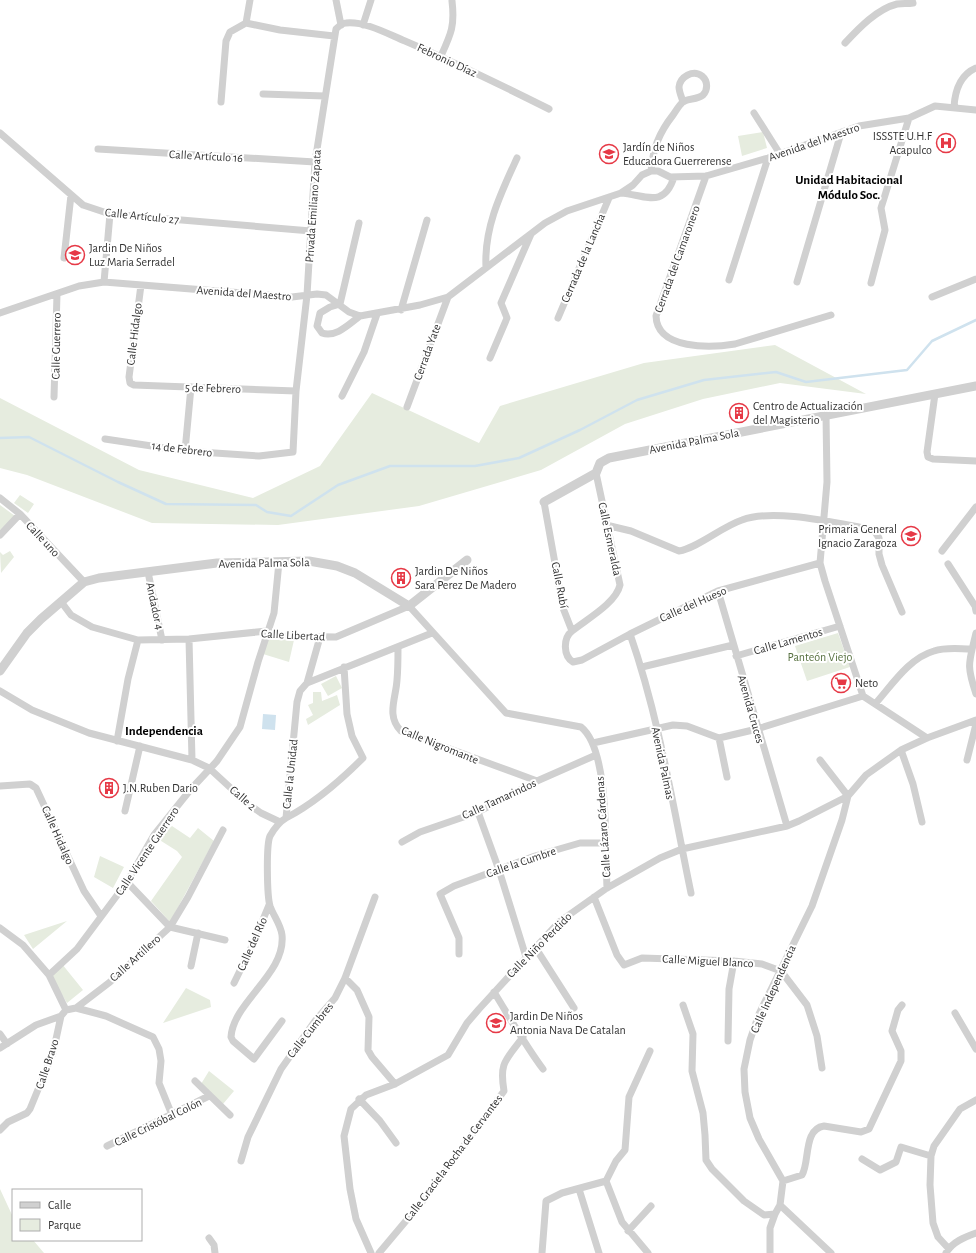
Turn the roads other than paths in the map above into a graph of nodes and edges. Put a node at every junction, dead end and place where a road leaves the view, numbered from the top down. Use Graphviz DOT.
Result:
graph roads {
  1 [pos="250,0"];
  2 [pos="336,0"];
  3 [pos="371,0"];
  4 [pos="912,0"];
  5 [pos="452,1"];
  6 [pos="246,23"];
  7 [pos="341,25"];
  8 [pos="363,25"];
  9 [pos="334,36"];
  10 [pos="845,43"];
  11 [pos="441,56"];
  12 [pos="976,68"];
  13 [pos="263,94"];
  14 [pos="325,96"];
  15 [pos="221,102"];
  16 [pos="683,102"];
  17 [pos="954,107"];
  18 [pos="550,108"];
  19 [pos="976,110"];
  20 [pos="754,113"];
  21 [pos="909,118"];
  22 [pos="0,133"];
  23 [pos="841,133"];
  24 [pos="98,149"];
  25 [pos="780,154"];
  26 [pos="517,158"];
  27 [pos="768,158"];
  28 [pos="315,162"];
  29 [pos="651,171"];
  30 [pos="706,176"];
  31 [pos="674,177"];
  32 [pos="621,193"];
  33 [pos="71,195"];
  34 [pos="609,198"];
  35 [pos="110,214"];
  36 [pos="428,220"];
  37 [pos="359,223"];
  38 [pos="310,231"];
  39 [pos="531,233"];
  40 [pos="64,258"];
  41 [pos="486,267"];
  42 [pos="976,279"];
  43 [pos="729,280"];
  44 [pos="104,282"];
  45 [pos="797,282"];
  46 [pos="871,283"];
  47 [pos="141,285"];
  48 [pos="57,294"];
  49 [pos="307,295"];
  50 [pos="448,297"];
  51 [pos="932,297"];
  52 [pos="340,304"];
  53 [pos="401,310"];
  54 [pos="0,313"];
  55 [pos="376,314"];
  56 [pos="831,315"];
  57 [pos="360,316"];
  58 [pos="558,318"];
  59 [pos="490,358"];
  60 [pos="130,383"];
  61 [pos="976,386"];
  62 [pos="190,387"];
  63 [pos="296,391"];
  64 [pos="934,394"];
  65 [pos="342,396"];
  66 [pos="54,397"];
  67 [pos="407,407"];
  68 [pos="826,415"];
  69 [pos="105,439"];
  70 [pos="185,451"];
  71 [pos="976,461"];
  72 [pos="596,473"];
  73 [pos="0,498"];
  74 [pos="544,502"];
  75 [pos="976,507"];
  76 [pos="20,514"];
  77 [pos="823,522"];
  78 [pos="606,525"];
  79 [pos="0,535"];
  80 [pos="942,551"];
  81 [pos="468,560"];
  82 [pos="279,562"];
  83 [pos="820,563"];
  84 [pos="948,564"];
  85 [pos="148,572"];
  86 [pos="84,582"];
  87 [pos="718,591"];
  88 [pos="62,603"];
  89 [pos="405,604"];
  90 [pos="976,611"];
  91 [pos="902,612"];
  92 [pos="840,626"];
  93 [pos="267,631"];
  94 [pos="572,631"];
  95 [pos="432,633"];
  96 [pos="630,634"];
  97 [pos="976,634"];
  98 [pos="320,637"];
  99 [pos="189,639"];
  100 [pos="138,640"];
  101 [pos="162,640"];
  102 [pos="733,645"];
  103 [pos="398,648"];
  104 [pos="971,649"];
  105 [pos="736,656"];
  106 [pos="344,667"];
  107 [pos="642,667"];
  108 [pos="0,671"];
  109 [pos="307,683"];
  110 [pos="0,691"];
  111 [pos="976,694"];
  112 [pos="863,696"];
  113 [pos="876,704"];
  114 [pos="976,720"];
  115 [pos="976,724"];
  116 [pos="656,729"];
  117 [pos="757,729"];
  118 [pos="719,738"];
  119 [pos="927,738"];
  120 [pos="117,741"];
  121 [pos="593,743"];
  122 [pos="140,746"];
  123 [pos="901,750"];
  124 [pos="596,755"];
  125 [pos="192,760"];
  126 [pos="820,760"];
  127 [pos="967,760"];
  128 [pos="209,768"];
  129 [pos="727,777"];
  130 [pos="537,781"];
  131 [pos="2,784"];
  132 [pos="848,796"];
  133 [pos="125,811"];
  134 [pos="478,812"];
  135 [pos="283,820"];
  136 [pos="922,822"];
  137 [pos="787,826"];
  138 [pos="223,830"];
  139 [pos="402,842"];
  140 [pos="605,843"];
  141 [pos="682,850"];
  142 [pos="499,870"];
  143 [pos="127,882"];
  144 [pos="607,888"];
  145 [pos="691,893"];
  146 [pos="375,897"];
  147 [pos="594,897"];
  148 [pos="269,905"];
  149 [pos="101,916"];
  150 [pos="170,926"];
  151 [pos="0,928"];
  152 [pos="198,933"];
  153 [pos="224,940"];
  154 [pos="535,947"];
  155 [pos="459,954"];
  156 [pos="526,957"];
  157 [pos="734,961"];
  158 [pos="191,966"];
  159 [pos="780,971"];
  160 [pos="49,975"];
  161 [pos="345,978"];
  162 [pos="234,983"];
  163 [pos="494,992"];
  164 [pos="683,1005"];
  165 [pos="902,1005"];
  166 [pos="76,1008"];
  167 [pos="574,1008"];
  168 [pos="66,1010"];
  169 [pos="955,1014"];
  170 [pos="61,1016"];
  171 [pos="282,1021"];
  172 [pos="0,1034"];
  173 [pos="523,1037"];
  174 [pos="728,1041"];
  175 [pos="7,1044"];
  176 [pos="0,1048"];
  177 [pos="976,1049"];
  178 [pos="650,1051"];
  179 [pos="822,1068"];
  180 [pos="543,1069"];
  181 [pos="195,1081"];
  182 [pos="395,1084"];
  183 [pos="209,1096"];
  184 [pos="360,1099"];
  185 [pos="976,1100"];
  186 [pos="172,1115"];
  187 [pos="230,1115"];
  188 [pos="0,1130"];
  189 [pos="396,1143"];
  190 [pos="107,1146"];
  191 [pos="931,1156"];
  192 [pos="862,1159"];
  193 [pos="241,1161"];
  194 [pos="606,1181"];
  195 [pos="783,1181"];
  196 [pos="579,1189"];
  197 [pos="780,1205"];
  198 [pos="651,1206"];
  199 [pos="775,1214"];
  200 [pos="628,1231"];
  201 [pos="976,1233"];
  202 [pos="209,1238"];
  203 [pos="947,1251"];
  204 [pos="215,1253"];
  205 [pos="371,1253"];
  206 [pos="380,1253"];
  207 [pos="542,1253"];
  208 [pos="599,1253"];
  209 [pos="648,1253"];
  210 [pos="770,1253"];
  211 [pos="831,1253"];
  1 -- 6 [label="street"];
  2 -- 7 [label="street"];
  3 -- 8 [label="street"];
  4 -- 10 [label="street"];
  5 -- 11 [label="street"];
  6 -- 9 [label="street"];
  6 -- 15 [label="street"];
  7 -- 8 [label="street, Febronio Díaz"];
  7 -- 9 [label="street, Privada Emiliano Zapata"];
  8 -- 11 [label="street, Febronio Díaz"];
  9 -- 14 [label="street, Privada Emiliano Zapata"];
  11 -- 18 [label="street, Febronio Díaz"];
  12 -- 17 [label="street"];
  13 -- 14 [label="street"];
  14 -- 28 [label="street, Privada Emiliano Zapata"];
  16 -- 16 [label="street"];
  16 -- 29 [label="street"];
  17 -- 19 [label="street, Avenida del Maestro"];
  17 -- 21 [label="street, Avenida del Maestro"];
  20 -- 25 [label="street"];
  21 -- 23 [label="street, Avenida del Maestro"];
  21 -- 46 [label="street"];
  22 -- 33 [label="street, Calle Artículo 27"];
  23 -- 25 [label="street, Avenida del Maestro"];
  23 -- 45 [label="street"];
  24 -- 28 [label="street, Calle Artículo 16"];
  25 -- 27 [label="street, Avenida del Maestro"];
  26 -- 41 [label="street"];
  27 -- 30 [label="street, Avenida del Maestro"];
  27 -- 43 [label="street"];
  28 -- 38 [label="street, Privada Emiliano Zapata"];
  29 -- 31 [label="street, Avenida del Maestro"];
  29 -- 32 [label="street"];
  30 -- 31 [label="street, Avenida del Maestro"];
  30 -- 56 [label="street, Cerrada del Camaronero"];
  31 -- 32 [label="street"];
  32 -- 34 [label="street"];
  33 -- 35 [label="street, Calle Artículo 27"];
  33 -- 40 [label="street"];
  34 -- 39 [label="street"];
  34 -- 58 [label="street, Cerrada de la Lancha"];
  35 -- 38 [label="street, Calle Artículo 27"];
  35 -- 44 [label="street"];
  36 -- 53 [label="street"];
  37 -- 52 [label="street"];
  38 -- 49 [label="street, Privada Emiliano Zapata"];
  39 -- 41 [label="street"];
  39 -- 59 [label="street"];
  41 -- 50 [label="street"];
  42 -- 51 [label="street"];
  44 -- 47 [label="street, Avenida del Maestro"];
  44 -- 48 [label="street, Avenida del Maestro"];
  47 -- 49 [label="street, Avenida del Maestro"];
  47 -- 60 [label="street, Calle Hidalgo"];
  48 -- 54 [label="street, Avenida del Maestro"];
  48 -- 66 [label="street, Calle Guerrero"];
  49 -- 52 [label="street, Avenida del Maestro"];
  49 -- 63 [label="street, Privada Emiliano Zapata"];
  50 -- 53 [label="street"];
  50 -- 67 [label="street, Cerrada Yate"];
  52 -- 57 [label="street, Avenida del Maestro"];
  52 -- 57 [label="street"];
  53 -- 55 [label="street"];
  55 -- 57 [label="street"];
  55 -- 65 [label="street"];
  60 -- 62 [label="street, 5 de Febrero"];
  61 -- 64 [label="street, Avenida Palma Sola"];
  62 -- 63 [label="street, 5 de Febrero"];
  62 -- 70 [label="street"];
  63 -- 70 [label="street, 14 de Febrero"];
  64 -- 68 [label="street, Avenida Palma Sola"];
  64 -- 71 [label="street"];
  68 -- 72 [label="street, Avenida Palma Sola"];
  68 -- 77 [label="street"];
  69 -- 70 [label="street, 14 de Febrero"];
  72 -- 74 [label="street, Avenida Palma Sola"];
  72 -- 78 [label="street, Calle Esmeralda"];
  73 -- 76 [label="street, Calle uno"];
  74 -- 94 [label="street, Calle Rubí"];
  75 -- 80 [label="street"];
  76 -- 79 [label="street"];
  76 -- 86 [label="street, Calle uno"];
  77 -- 78 [label="street"];
  77 -- 83 [label="street"];
  77 -- 91 [label="street"];
  78 -- 94 [label="street, Calle Esmeralda"];
  81 -- 89 [label="street"];
  82 -- 85 [label="street, Avenida Palma Sola"];
  82 -- 89 [label="street, Avenida Palma Sola"];
  82 -- 93 [label="street, Calle Vicente Guerrero"];
  83 -- 87 [label="street, Calle del Hueso"];
  83 -- 92 [label="street"];
  84 -- 90 [label="street"];
  85 -- 86 [label="street, Avenida Palma Sola"];
  85 -- 101 [label="street, Andador 4"];
  86 -- 88 [label="street"];
  87 -- 96 [label="street, Calle del Hueso"];
  87 -- 102 [label="street, Avenida Cruces"];
  88 -- 100 [label="street, Calle Libertad"];
  88 -- 108 [label="street"];
  89 -- 95 [label="street"];
  89 -- 98 [label="street, Calle Libertad"];
  92 -- 105 [label="street, Calle Lamentos"];
  92 -- 112 [label="street"];
  93 -- 98 [label="street, Calle Libertad"];
  93 -- 99 [label="street, Calle Libertad"];
  93 -- 128 [label="street, Calle Vicente Guerrero"];
  94 -- 96 [label="street, Calle del Hueso"];
  95 -- 103 [label="street"];
  95 -- 121 [label="street"];
  96 -- 107 [label="street, Avenida Palmas"];
  97 -- 104 [label="street"];
  98 -- 109 [label="street, Calle la Unidad"];
  99 -- 101 [label="street, Calle Libertad"];
  99 -- 125 [label="street"];
  100 -- 101 [label="street, Calle Libertad"];
  100 -- 120 [label="street"];
  102 -- 105 [label="street, Avenida Cruces"];
  102 -- 107 [label="street"];
  103 -- 106 [label="street"];
  103 -- 130 [label="street, Calle Nigromante"];
  104 -- 111 [label="street"];
  104 -- 113 [label="street"];
  105 -- 117 [label="street, Avenida Cruces"];
  106 -- 109 [label="street"];
  106 -- 135 [label="street"];
  107 -- 116 [label="street, Avenida Palmas"];
  109 -- 135 [label="street, Calle la Unidad"];
  110 -- 120 [label="street, Calle 2"];
  112 -- 113 [label="street"];
  112 -- 117 [label="street"];
  113 -- 119 [label="street"];
  114 -- 119 [label="street, Calle Niño Perdido"];
  115 -- 127 [label="street"];
  116 -- 118 [label="street"];
  116 -- 121 [label="street"];
  116 -- 141 [label="street, Avenida Palmas"];
  117 -- 118 [label="street"];
  117 -- 137 [label="street, Avenida Cruces"];
  118 -- 129 [label="street"];
  119 -- 123 [label="street, Calle Niño Perdido"];
  120 -- 122 [label="street, Calle 2"];
  121 -- 124 [label="street, Calle Lázaro Cárdenas"];
  122 -- 125 [label="street, Calle 2"];
  122 -- 133 [label="street"];
  123 -- 132 [label="street, Calle Niño Perdido"];
  123 -- 136 [label="street"];
  124 -- 130 [label="street, Calle Tamarindos"];
  124 -- 140 [label="street, Calle Lázaro Cárdenas"];
  125 -- 128 [label="street, Calle 2"];
  126 -- 132 [label="street"];
  128 -- 135 [label="street, Calle 2"];
  128 -- 143 [label="street, Calle Vicente Guerrero"];
  130 -- 134 [label="street, Calle Tamarindos"];
  131 -- 149 [label="street, Calle Hidalgo"];
  132 -- 137 [label="street, Calle Niño Perdido"];
  132 -- 159 [label="street, Calle Independencia"];
  134 -- 139 [label="street, Calle Tamarindos"];
  134 -- 142 [label="street"];
  135 -- 148 [label="street, Calle la Unidad"];
  137 -- 141 [label="street, Calle Niño Perdido"];
  138 -- 150 [label="street, Calle Artillero"];
  140 -- 142 [label="street, Calle la Cumbre"];
  140 -- 144 [label="street, Calle Lázaro Cárdenas"];
  141 -- 144 [label="street, Calle Niño Perdido"];
  141 -- 145 [label="street, Avenida Palmas"];
  142 -- 155 [label="street, Calle la Cumbre"];
  142 -- 156 [label="street"];
  143 -- 149 [label="street, Calle Vicente Guerrero"];
  143 -- 150 [label="street"];
  144 -- 147 [label="street, Calle Niño Perdido"];
  146 -- 161 [label="street, Calle Cumbres"];
  147 -- 154 [label="street, Calle Niño Perdido"];
  147 -- 157 [label="street, Calle Miguel Blanco"];
  148 -- 162 [label="street, Calle del Río"];
  148 -- 171 [label="street, Calle la Unidad"];
  149 -- 160 [label="street, Calle Vicente Guerrero"];
  150 -- 152 [label="street"];
  150 -- 166 [label="street, Calle Artillero"];
  151 -- 160 [label="street"];
  152 -- 153 [label="street"];
  152 -- 158 [label="street"];
  154 -- 156 [label="street, Calle Niño Perdido"];
  154 -- 167 [label="street"];
  156 -- 163 [label="street, Calle Niño Perdido"];
  157 -- 159 [label="street, Calle Miguel Blanco"];
  157 -- 174 [label="street"];
  159 -- 179 [label="street"];
  159 -- 195 [label="street, Calle Independencia"];
  160 -- 168 [label="street"];
  161 -- 182 [label="street"];
  161 -- 193 [label="street, Calle Cumbres"];
  163 -- 173 [label="street"];
  163 -- 182 [label="street, Calle Niño Perdido"];
  164 -- 199 [label="street"];
  165 -- 195 [label="street"];
  166 -- 168 [label="street, Calle Artillero"];
  166 -- 186 [label="street"];
  168 -- 170 [label="street"];
  169 -- 177 [label="street"];
  170 -- 175 [label="street"];
  170 -- 188 [label="street, Calle Bravo"];
  172 -- 175 [label="street"];
  173 -- 180 [label="street"];
  173 -- 206 [label="street, Calle Graciela Rocha de Cervantes"];
  175 -- 176 [label="street"];
  178 -- 194 [label="street"];
  181 -- 183 [label="street"];
  182 -- 184 [label="street, Calle Niño Perdido"];
  183 -- 186 [label="street, Calle Cristóbal Colón"];
  183 -- 187 [label="street"];
  184 -- 189 [label="street"];
  184 -- 205 [label="street"];
  185 -- 191 [label="street"];
  186 -- 190 [label="street, Calle Cristóbal Colón"];
  191 -- 192 [label="street"];
  191 -- 203 [label="street"];
  194 -- 196 [label="street"];
  194 -- 200 [label="street"];
  195 -- 197 [label="street"];
  196 -- 207 [label="street"];
  196 -- 208 [label="street"];
  197 -- 199 [label="street"];
  197 -- 211 [label="street"];
  198 -- 200 [label="street"];
  199 -- 210 [label="street"];
  200 -- 209 [label="street"];
  201 -- 203 [label="street"];
  202 -- 204 [label="street"];
}
